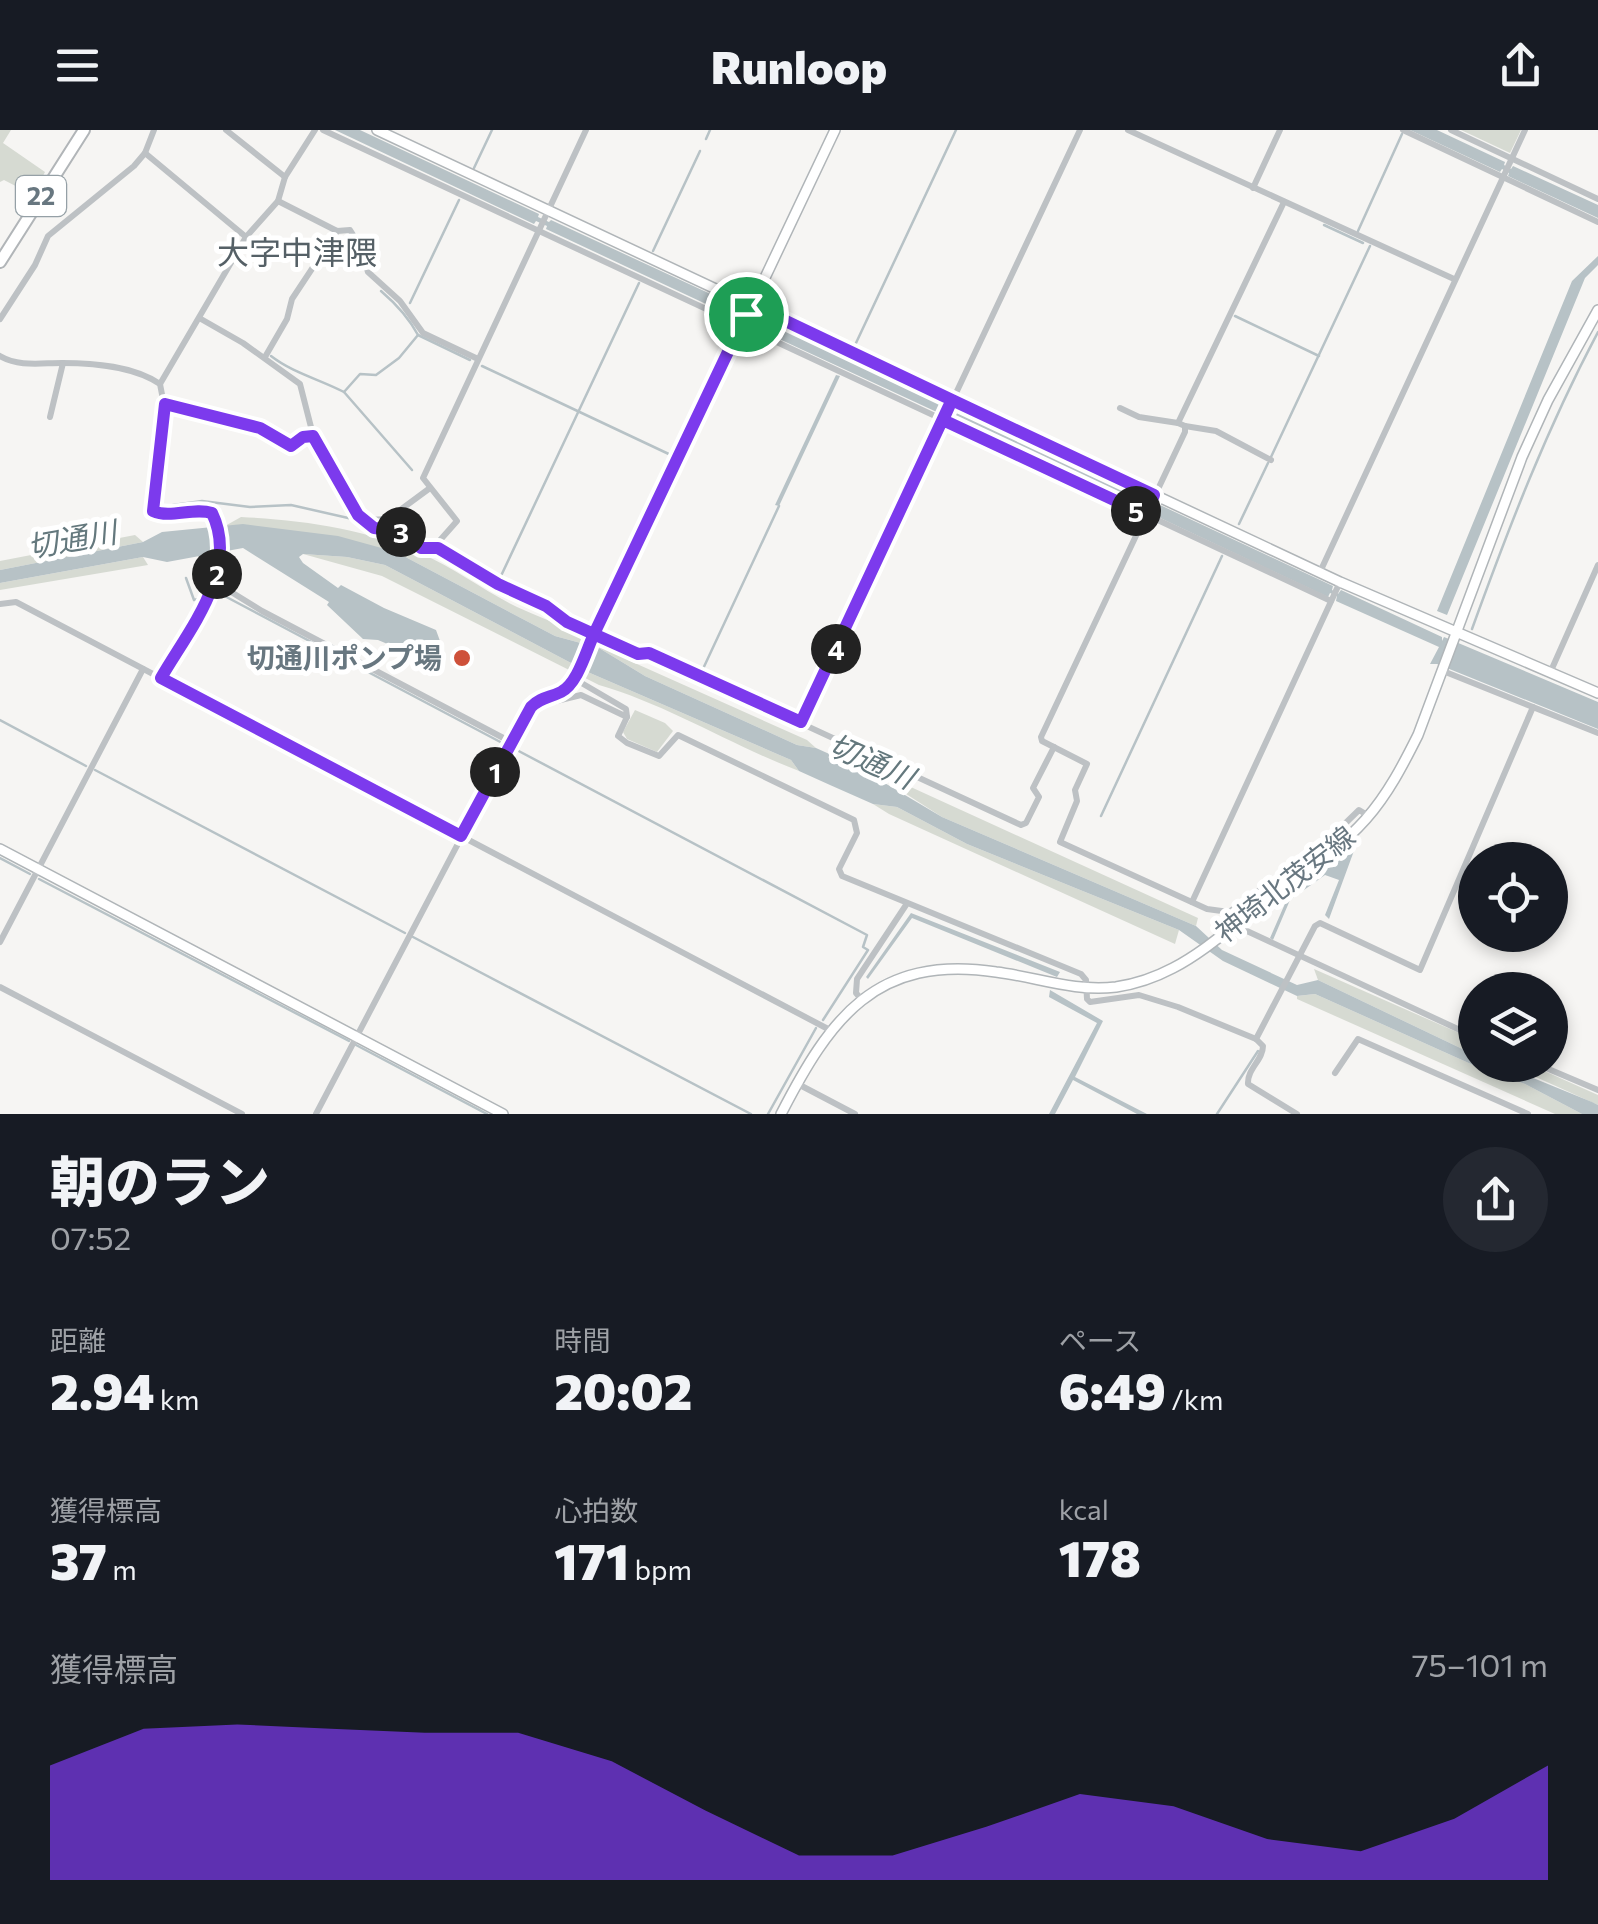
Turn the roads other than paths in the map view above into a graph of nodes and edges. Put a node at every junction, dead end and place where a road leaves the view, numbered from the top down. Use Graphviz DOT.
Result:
graph roads {
  1 [pos="84,130"];
  2 [pos="154,130"];
  3 [pos="226,130"];
  4 [pos="315,130"];
  5 [pos="322,130"];
  6 [pos="377,130"];
  7 [pos="586,130"];
  8 [pos="835,130"];
  9 [pos="1080,130"];
  10 [pos="1128,130"];
  11 [pos="1280,130"];
  12 [pos="1402,130"];
  13 [pos="1451,130"];
  14 [pos="1525,130"];
  15 [pos="396,134"];
  16 [pos="144,154"];
  17 [pos="1512,158"];
  18 [pos="1505,172"];
  19 [pos="285,177"];
  20 [pos="1253,188"];
  21 [pos="1598,199"];
  22 [pos="278,201"];
  23 [pos="1284,202"];
  24 [pos="543,221"];
  25 [pos="1598,222"];
  26 [pos="337,231"];
  27 [pos="246,237"];
  28 [pos="0,261"];
  29 [pos="1454,279"];
  30 [pos="1598,310"];
  31 [pos="745,316"];
  32 [pos="0,319"];
  33 [pos="200,319"];
  34 [pos="0,356"];
  35 [pos="264,357"];
  36 [pos="478,359"];
  37 [pos="63,363"];
  38 [pos="160,384"];
  39 [pos="165,404"];
  40 [pos="1120,408"];
  41 [pos="947,411"];
  42 [pos="50,417"];
  43 [pos="1182,425"];
  44 [pos="313,436"];
  45 [pos="1270,460"];
  46 [pos="430,488"];
  47 [pos="1154,497"];
  48 [pos="1146,514"];
  49 [pos="365,521"];
  50 [pos="434,546"];
  51 [pos="1598,566"];
  52 [pos="1320,572"];
  53 [pos="214,582"];
  54 [pos="1335,592"];
  55 [pos="0,604"];
  56 [pos="593,636"];
  57 [pos="1456,637"];
  58 [pos="143,669"];
  59 [pos="1442,671"];
  60 [pos="1550,673"];
  61 [pos="574,677"];
  62 [pos="161,678"];
  63 [pos="1598,693"];
  64 [pos="531,707"];
  65 [pos="1534,707"];
  66 [pos="627,717"];
  67 [pos="801,722"];
  68 [pos="1598,733"];
  69 [pos="511,742"];
  70 [pos="1054,747"];
  71 [pos="1369,816"];
  72 [pos="461,836"];
  73 [pos="0,850"];
  74 [pos="38,869"];
  75 [pos="1192,902"];
  76 [pos="906,905"];
  77 [pos="1234,925"];
  78 [pos="0,942"];
  79 [pos="1299,958"];
  80 [pos="0,986"];
  81 [pos="1086,988"];
  82 [pos="862,1000"];
  83 [pos="1458,1029"];
  84 [pos="830,1030"];
  85 [pos="356,1037"];
  86 [pos="1256,1040"];
  87 [pos="1335,1073"];
  88 [pos="1568,1077"];
  89 [pos="804,1087"];
  90 [pos="1598,1090"];
  91 [pos="242,1114"];
  92 [pos="316,1114"];
  93 [pos="503,1114"];
  94 [pos="780,1114"];
  95 [pos="856,1114"];
  96 [pos="1297,1114"];
  97 [pos="1528,1114"];
  1 -- 28 [label="main road, 22"];
  2 -- 16 [label="street"];
  3 -- 19 [label="street"];
  4 -- 19 [label="street"];
  5 -- 24 [label="street"];
  6 -- 15 [label="street"];
  7 -- 24 [label="street"];
  8 -- 31 [label="street"];
  9 -- 41 [label="street"];
  10 -- 20 [label="street"];
  11 -- 20 [label="street"];
  12 -- 18 [label="street"];
  13 -- 17 [label="street"];
  14 -- 17 [label="street"];
  15 -- 24 [label="street"];
  16 -- 27 [label="street"];
  16 -- 32 [label="street"];
  17 -- 18 [label="street"];
  17 -- 21 [label="street"];
  18 -- 25 [label="street"];
  18 -- 29 [label="street"];
  19 -- 22 [label="street"];
  20 -- 23 [label="street"];
  22 -- 26 [label="street"];
  22 -- 27 [label="street"];
  23 -- 29 [label="street"];
  23 -- 43 [label="street"];
  24 -- 31 [label="street"];
  24 -- 31 [label="street"];
  24 -- 36 [label="street"];
  26 -- 35 [label="street"];
  26 -- 36 [label="street"];
  27 -- 33 [label="street"];
  29 -- 52 [label="street"];
  30 -- 57 [label="street, 神埼北茂安線"];
  31 -- 41 [label="street"];
  31 -- 41 [label="street"];
  31 -- 56 [label="street"];
  33 -- 35 [label="street"];
  33 -- 38 [label="street"];
  34 -- 37 [label="street"];
  35 -- 44 [label="street"];
  36 -- 46 [label="street"];
  37 -- 38 [label="street"];
  37 -- 42 [label="street"];
  38 -- 39 [label="street"];
  39 -- 44 [label="street"];
  39 -- 53 [label="street"];
  40 -- 43 [label="street"];
  41 -- 47 [label="street"];
  41 -- 48 [label="street"];
  41 -- 67 [label="street"];
  43 -- 45 [label="street"];
  43 -- 47 [label="street"];
  44 -- 49 [label="street"];
  46 -- 49 [label="street"];
  46 -- 50 [label="street"];
  47 -- 48 [label="street"];
  47 -- 52 [label="street"];
  48 -- 54 [label="street"];
  48 -- 70 [label="street"];
  49 -- 50 [label="street"];
  50 -- 56 [label="street"];
  51 -- 60 [label="street"];
  52 -- 54 [label="street"];
  53 -- 62 [label="street"];
  53 -- 69 [label="street"];
  54 -- 57 [label="street"];
  54 -- 75 [label="street"];
  55 -- 58 [label="street"];
  56 -- 61 [label="street"];
  56 -- 67 [label="street"];
  57 -- 59 [label="street, 神埼北茂安線"];
  57 -- 60 [label="street"];
  58 -- 62 [label="street"];
  58 -- 74 [label="street"];
  59 -- 65 [label="street"];
  59 -- 71 [label="street, 神埼北茂安線"];
  60 -- 63 [label="street"];
  61 -- 64 [label="street"];
  61 -- 66 [label="street"];
  62 -- 72 [label="street"];
  64 -- 66 [label="street"];
  64 -- 69 [label="street"];
  65 -- 68 [label="street"];
  65 -- 79 [label="street"];
  66 -- 76 [label="street"];
  67 -- 70 [label="street"];
  69 -- 72 [label="street"];
  70 -- 75 [label="street"];
  71 -- 75 [label="street"];
  71 -- 77 [label="street, 神埼北茂安線"];
  72 -- 84 [label="street"];
  72 -- 85 [label="street"];
  73 -- 74 [label="street"];
  74 -- 78 [label="street"];
  74 -- 85 [label="street"];
  76 -- 81 [label="street"];
  76 -- 82 [label="street"];
  77 -- 79 [label="street"];
  77 -- 81 [label="street, 神埼北茂安線"];
  79 -- 83 [label="street"];
  79 -- 86 [label="street"];
  80 -- 91 [label="street"];
  81 -- 82 [label="street, 神埼北茂安線"];
  81 -- 86 [label="street"];
  82 -- 84 [label="street, 神埼北茂安線"];
  84 -- 89 [label="street, 神埼北茂安線"];
  85 -- 92 [label="street"];
  85 -- 93 [label="street"];
  86 -- 96 [label="street"];
  87 -- 97 [label="street"];
  88 -- 90 [label="street"];
  89 -- 94 [label="street, 神埼北茂安線"];
  89 -- 95 [label="street"];
}
